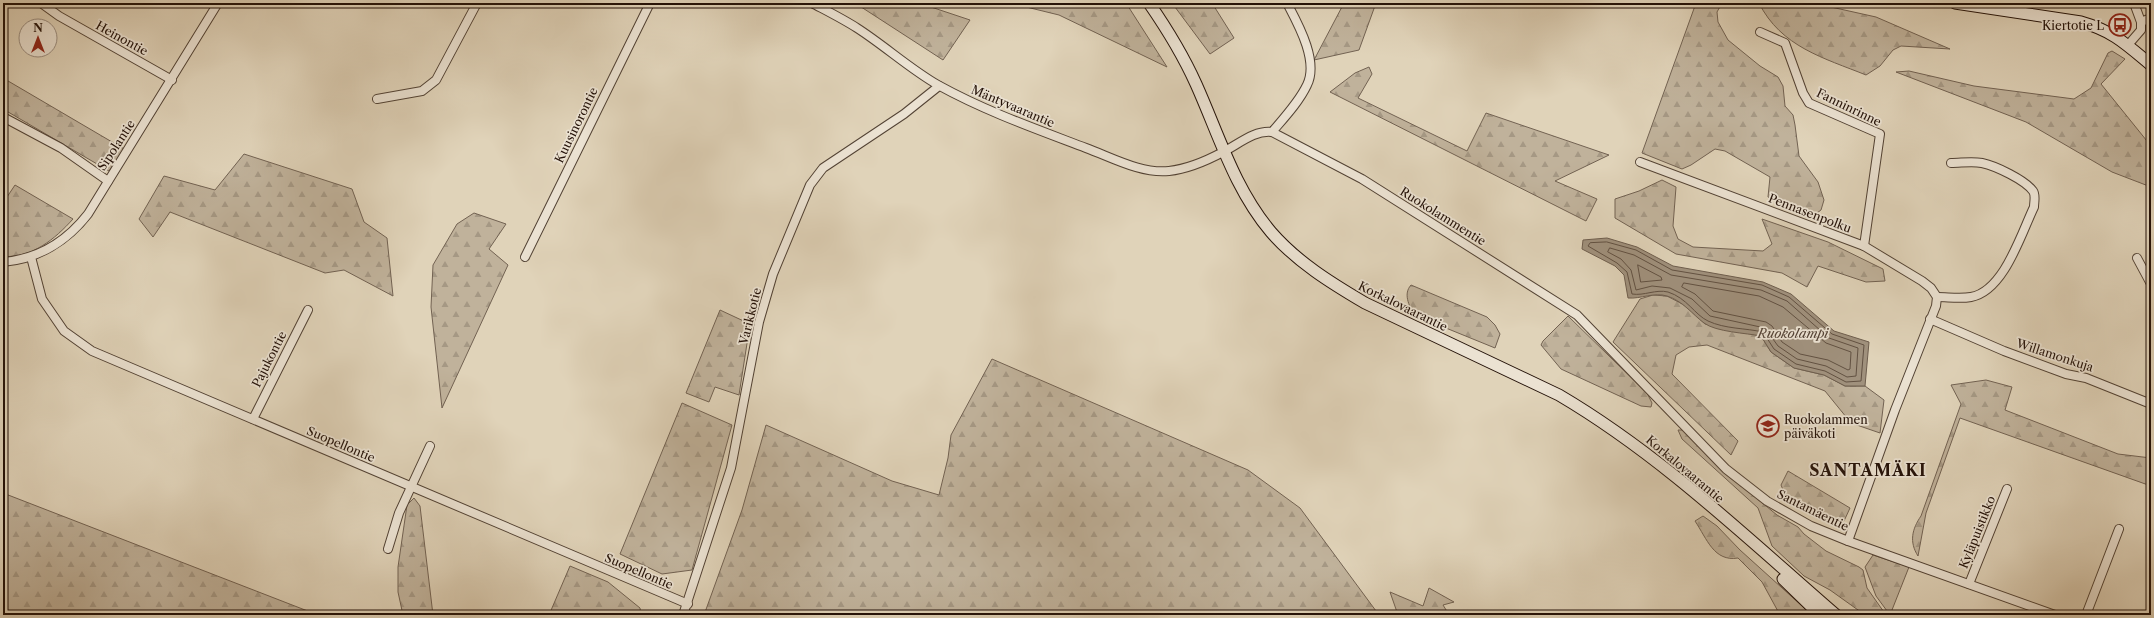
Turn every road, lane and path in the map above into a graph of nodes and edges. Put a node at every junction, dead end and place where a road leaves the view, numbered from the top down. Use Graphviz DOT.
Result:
graph roads {
  1 [pos="42,3"];
  2 [pos="218,3"];
  3 [pos="478,3"];
  4 [pos="650,3"];
  5 [pos="812,3"];
  6 [pos="1148,3"];
  7 [pos="1287,3"];
  8 [pos="1955,3"];
  9 [pos="2134,3"];
  10 [pos="2151,18"];
  11 [pos="2141,22"];
  12 [pos="1760,32"];
  13 [pos="2128,45"];
  14 [pos="2151,65"];
  15 [pos="172,80"];
  16 [pos="939,86"];
  17 [pos="377,99"];
  18 [pos="3,117"];
  19 [pos="1272,132"];
  20 [pos="1223,152"];
  21 [pos="1640,162"];
  22 [pos="1951,162"];
  23 [pos="108,181"];
  24 [pos="1864,246"];
  25 [pos="31,257"];
  26 [pos="525,257"];
  27 [pos="2137,258"];
  28 [pos="3,262"];
  29 [pos="2151,284"];
  30 [pos="1937,297"];
  31 [pos="308,310"];
  32 [pos="1930,319"];
  33 [pos="1593,331"];
  34 [pos="2151,404"];
  35 [pos="253,419"];
  36 [pos="430,446"];
  37 [pos="410,487"];
  38 [pos="2007,490"];
  39 [pos="2119,529"];
  40 [pos="1746,537"];
  41 [pos="1848,541"];
  42 [pos="388,549"];
  43 [pos="1969,584"];
  44 [pos="688,604"];
  45 [pos="683,615"];
  46 [pos="1820,615"];
  47 [pos="1836,615"];
  48 [pos="2055,615"];
  49 [pos="2086,615"];
  1 -- 15 [label="street, Heinontie"];
  2 -- 15 [label="street, Sipolantie"];
  3 -- 17 [label="street"];
  4 -- 26 [label="street, Kuusinorontie"];
  5 -- 16 [label="street, Mäntyvaarantie"];
  6 -- 20 [label="street, Korkalovaarantie"];
  7 -- 19 [label="street"];
  8 -- 13 [label="street"];
  9 -- 11 [label="street"];
  10 -- 11 [label="street"];
  11 -- 13 [label="street"];
  12 -- 24 [label="street, Fanninrinne"];
  13 -- 14 [label="street"];
  15 -- 23 [label="street, Sipolantie"];
  16 -- 20 [label="street, Mäntyvaarantie"];
  16 -- 44 [label="street, Varikkotie"];
  18 -- 23 [label="street"];
  19 -- 20 [label="street, Mäntyvaarantie"];
  19 -- 33 [label="street, Ruokolammentie"];
  20 -- 40 [label="street, Korkalovaarantie"];
  21 -- 24 [label="street, Pennasenpolku"];
  22 -- 30 [label="street"];
  23 -- 25 [label="street, Sipolantie"];
  24 -- 30 [label="street, Pennasenpolku"];
  25 -- 28 [label="street, Sipolantie"];
  25 -- 35 [label="street, Suopellontie"];
  27 -- 29 [label="street"];
  30 -- 32 [label="street"];
  31 -- 35 [label="street, Pajukontie"];
  32 -- 34 [label="street, Willamonkuja"];
  32 -- 41 [label="street"];
  33 -- 41 [label="street, Santamäentie"];
  35 -- 37 [label="street, Suopellontie"];
  36 -- 37 [label="street"];
  37 -- 42 [label="street"];
  37 -- 44 [label="street, Suopellontie"];
  38 -- 43 [label="street, Kyläpuistikko"];
  39 -- 49 [label="street"];
  40 -- 46 [label="street, Korkalovaarantie"];
  40 -- 47 [label="street, Korkalovaarantie"];
  41 -- 43 [label="street, Santamäentie"];
  43 -- 48 [label="street, Santamäentie"];
  44 -- 45 [label="street, Varikkotie"];
}
